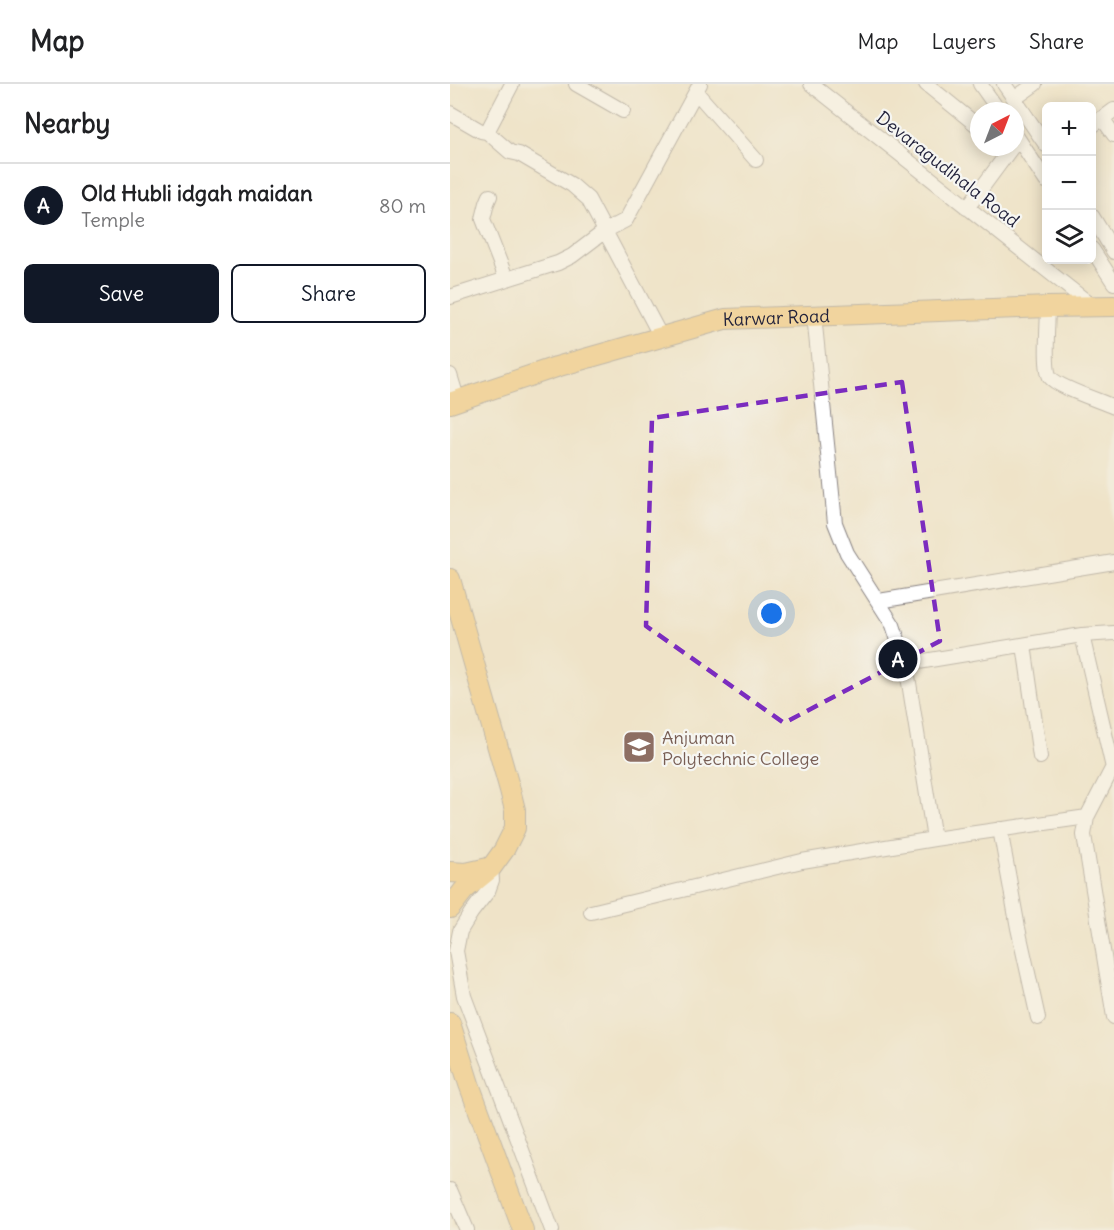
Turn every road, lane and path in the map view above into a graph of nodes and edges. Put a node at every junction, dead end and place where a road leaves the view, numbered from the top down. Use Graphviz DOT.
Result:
graph roads {
  1 [pos="512,84"];
  2 [pos="576,84"];
  3 [pos="811,84"];
  4 [pos="926,84"];
  5 [pos="980,84"];
  6 [pos="1004,84"];
  7 [pos="1035,84"];
  8 [pos="698,88"];
  9 [pos="1014,99"];
  10 [pos="993,102"];
  11 [pos="623,111"];
  12 [pos="450,113"];
  13 [pos="1103,118"];
  14 [pos="970,120"];
  15 [pos="487,132"];
  16 [pos="1038,133"];
  17 [pos="1114,135"];
  18 [pos="1042,138"];
  19 [pos="1024,139"];
  20 [pos="1024,152"];
  21 [pos="1006,156"];
  22 [pos="756,160"];
  23 [pos="1042,175"];
  24 [pos="490,196"];
  25 [pos="967,208"];
  26 [pos="1096,223"];
  27 [pos="605,231"];
  28 [pos="1114,252"];
  29 [pos="1096,255"];
  30 [pos="506,278"];
  31 [pos="1114,283"];
  32 [pos="450,297"];
  33 [pos="1091,305"];
  34 [pos="1114,306"];
  35 [pos="1048,307"];
  36 [pos="814,315"];
  37 [pos="661,337"];
  38 [pos="450,375"];
  39 [pos="458,404"];
  40 [pos="1114,407"];
  41 [pos="1114,562"];
  42 [pos="450,579"];
  43 [pos="872,590"];
  44 [pos="1114,633"];
  45 [pos="1082,635"];
  46 [pos="1024,645"];
  47 [pos="906,664"];
  48 [pos="1040,757"];
  49 [pos="1113,767"];
  50 [pos="1087,817"];
  51 [pos="1000,829"];
  52 [pos="934,839"];
  53 [pos="491,867"];
  54 [pos="450,872"];
  55 [pos="450,908"];
  56 [pos="591,912"];
  57 [pos="1114,1017"];
  58 [pos="1038,1018"];
  59 [pos="450,1023"];
  60 [pos="450,1055"];
  61 [pos="469,1084"];
  62 [pos="450,1190"];
  63 [pos="463,1228"];
  64 [pos="523,1230"];
  65 [pos="552,1230"];
  1 -- 15 [label="street"];
  2 -- 11 [label="street"];
  3 -- 25 [label="street, Devaragudihala Road"];
  4 -- 14 [label="street"];
  5 -- 10 [label="street"];
  6 -- 9 [label="street"];
  7 -- 9 [label="street"];
  8 -- 22 [label="street"];
  8 -- 27 [label="street"];
  9 -- 16 [label="street"];
  12 -- 15 [label="street"];
  13 -- 17 [label="street"];
  15 -- 27 [label="street"];
  16 -- 18 [label="street"];
  16 -- 19 [label="street"];
  20 -- 23 [label="street"];
  21 -- 25 [label="street"];
  24 -- 30 [label="street"];
  25 -- 33 [label="street, Devaragudihala Road"];
  26 -- 28 [label="street"];
  27 -- 30 [label="street"];
  27 -- 37 [label="street"];
  29 -- 31 [label="street"];
  30 -- 32 [label="street"];
  33 -- 34 [label="highway, Karwar Road"];
  33 -- 35 [label="highway, Karwar Road"];
  35 -- 36 [label="highway, Karwar Road"];
  35 -- 40 [label="street"];
  36 -- 37 [label="highway, Karwar Road"];
  36 -- 43 [label="street"];
  37 -- 39 [label="highway, Karwar Road"];
  38 -- 39 [label="street"];
  41 -- 43 [label="street"];
  42 -- 53 [label="highway"];
  43 -- 47 [label="street"];
  44 -- 45 [label="street"];
  45 -- 46 [label="street"];
  45 -- 49 [label="street"];
  46 -- 47 [label="street"];
  46 -- 48 [label="street"];
  47 -- 52 [label="street"];
  49 -- 50 [label="street"];
  50 -- 51 [label="street"];
  50 -- 57 [label="street"];
  51 -- 52 [label="street"];
  51 -- 58 [label="street"];
  52 -- 56 [label="street"];
  53 -- 54 [label="highway"];
  53 -- 55 [label="highway"];
  53 -- 65 [label="street"];
  59 -- 61 [label="highway"];
  60 -- 61 [label="highway"];
  61 -- 64 [label="highway"];
  62 -- 63 [label="street"];
}
